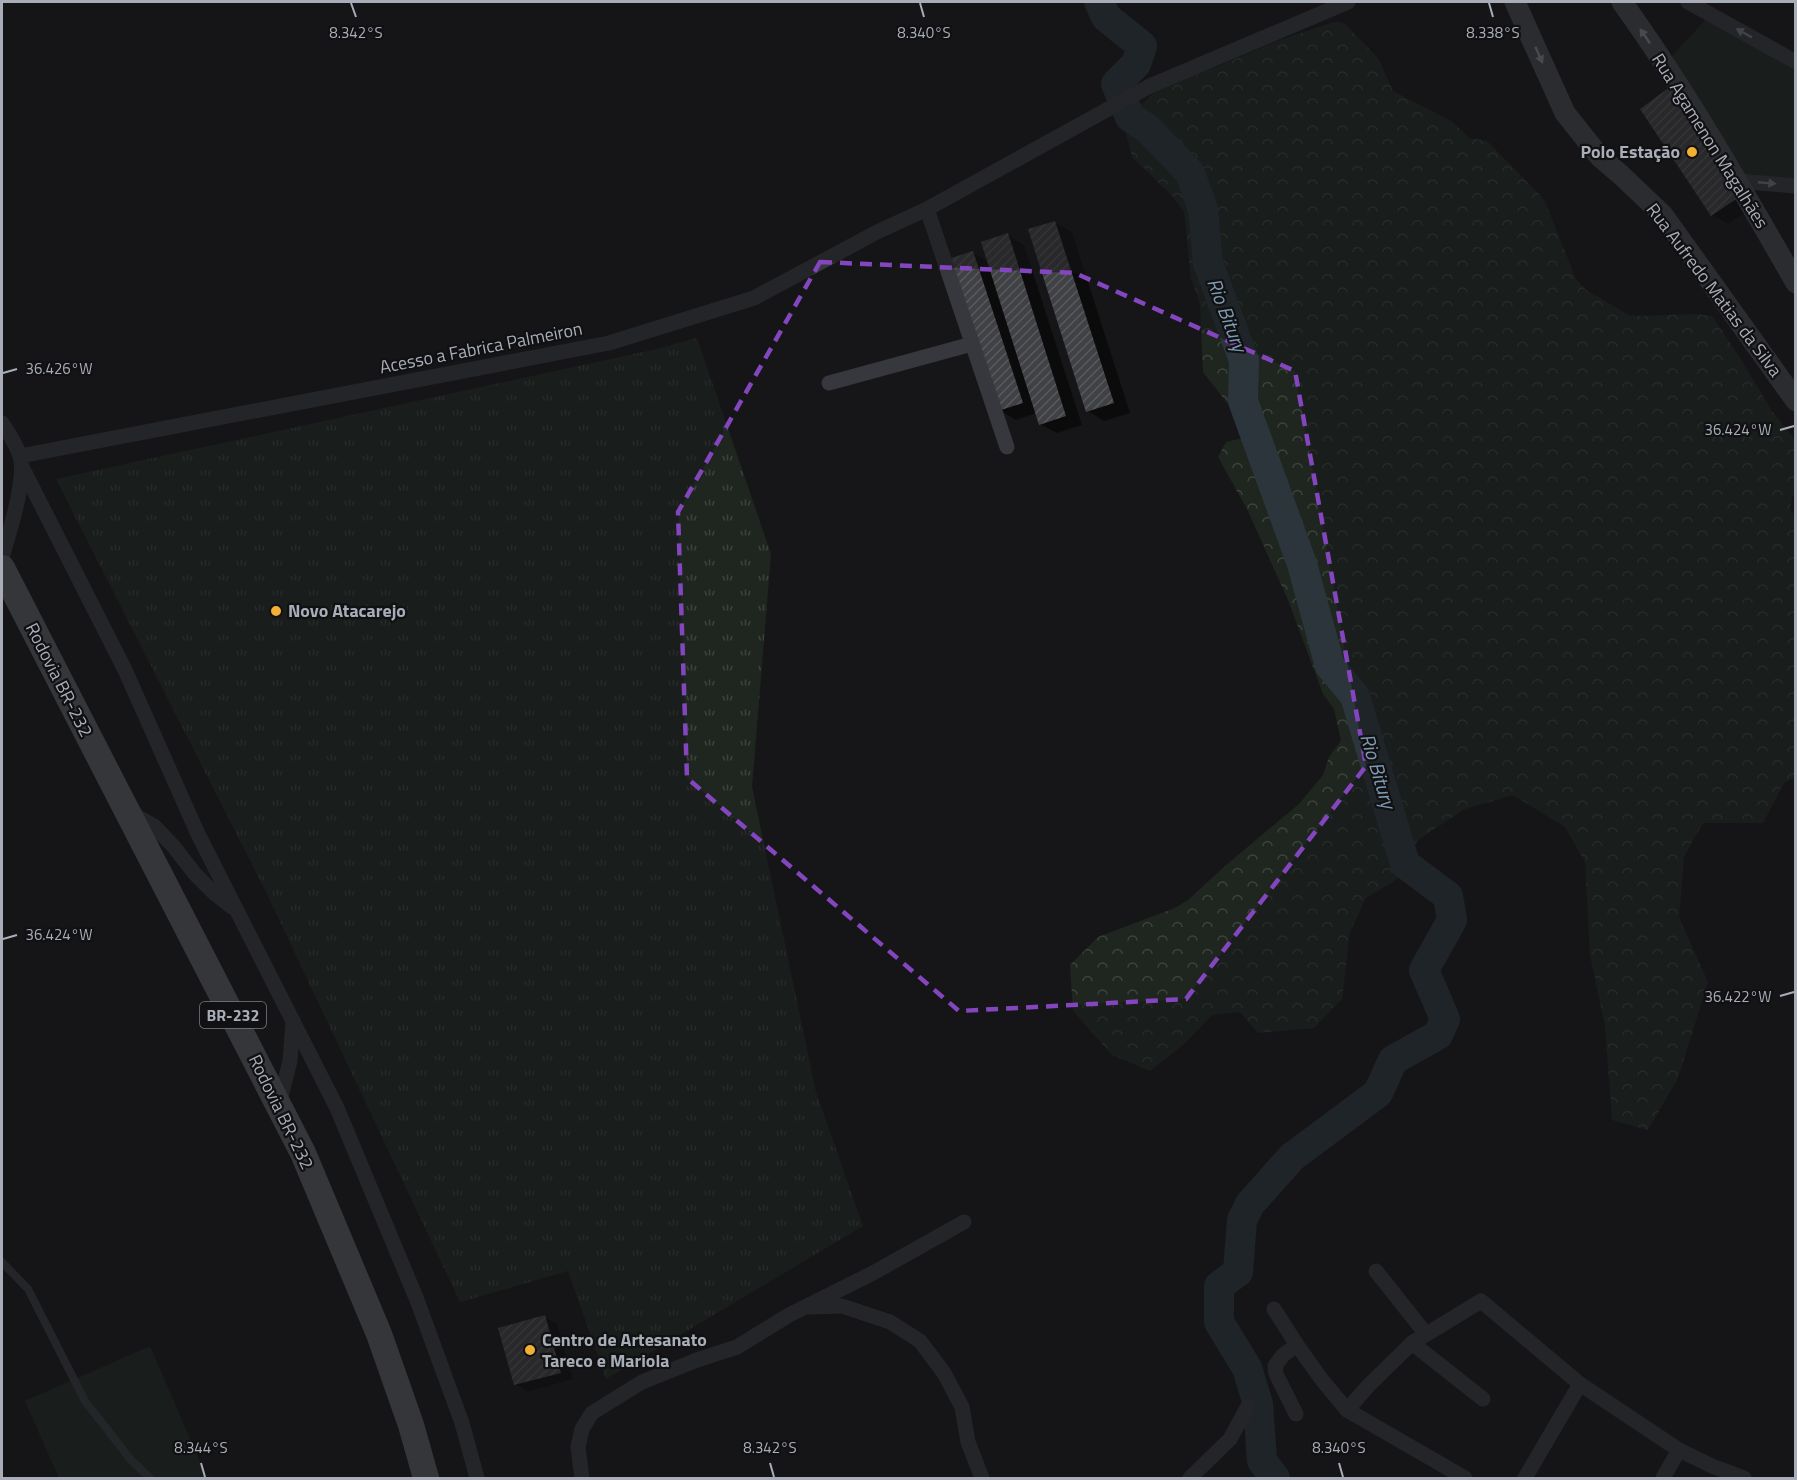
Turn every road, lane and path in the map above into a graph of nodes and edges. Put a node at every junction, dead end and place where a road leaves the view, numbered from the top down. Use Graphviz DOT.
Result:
graph roads {
  1 [pos="1348,2"];
  2 [pos="1515,2"];
  3 [pos="1622,2"];
  4 [pos="1688,2"];
  5 [pos="1796,62"];
  6 [pos="1738,181"];
  7 [pos="1796,186"];
  8 [pos="927,209"];
  9 [pos="1796,283"];
  10 [pos="972,344"];
  11 [pos="829,384"];
  12 [pos="1796,400"];
  13 [pos="2,423"];
  14 [pos="1007,447"];
  15 [pos="21,462"];
  16 [pos="2,557"];
  17 [pos="2,568"];
  18 [pos="126,810"];
  19 [pos="237,910"];
  20 [pos="293,1021"];
  21 [pos="279,1104"];
  22 [pos="963,1222"];
  23 [pos="2,1262"];
  24 [pos="1376,1271"];
  25 [pos="804,1308"];
  26 [pos="1274,1309"];
  27 [pos="1426,1334"];
  28 [pos="1412,1343"];
  29 [pos="1297,1346"];
  30 [pos="1580,1384"];
  31 [pos="1484,1399"];
  32 [pos="1248,1406"];
  33 [pos="1347,1410"];
  34 [pos="1296,1414"];
  35 [pos="1679,1450"];
  36 [pos="150,1479"];
  37 [pos="426,1479"];
  38 [pos="477,1479"];
  39 [pos="582,1479"];
  40 [pos="982,1479"];
  41 [pos="1190,1479"];
  42 [pos="1465,1479"];
  43 [pos="1525,1479"];
  44 [pos="1663,1479"];
  45 [pos="1744,1479"];
  1 -- 8 [label="street, Acesso a Fabrica Palmeiron"];
  2 -- 12 [label="main road, Rua Aufredo Matias da Silva, one-way"];
  6 -- 3 [label="main road, Rua Agamenon Magalhães, one-way"];
  5 -- 4 [label="street, one-way"];
  6 -- 7 [label="street, one-way"];
  6 -- 9 [label="main road, Rua Agamenon Magalhães"];
  8 -- 10 [label="street"];
  8 -- 15 [label="street, Acesso a Fabrica Palmeiron"];
  10 -- 11 [label="street"];
  10 -- 14 [label="street"];
  13 -- 15 [label="street"];
  15 -- 16 [label="street"];
  15 -- 19 [label="street"];
  17 -- 18 [label="highway, Rodovia BR-232 / BR-232"];
  18 -- 19 [label="street"];
  18 -- 21 [label="highway, Rodovia BR-232 / BR-232"];
  19 -- 20 [label="street"];
  20 -- 21 [label="street"];
  20 -- 38 [label="street"];
  21 -- 37 [label="highway, Rodovia BR-232 / BR-232"];
  22 -- 25 [label="street"];
  23 -- 36 [label="lane"];
  24 -- 27 [label="street"];
  25 -- 39 [label="street"];
  25 -- 40 [label="street"];
  26 -- 29 [label="street"];
  27 -- 28 [label="street"];
  27 -- 30 [label="street"];
  28 -- 31 [label="street"];
  28 -- 33 [label="street"];
  29 -- 33 [label="street"];
  29 -- 34 [label="street"];
  30 -- 35 [label="street"];
  30 -- 43 [label="street"];
  32 -- 41 [label="street"];
  33 -- 42 [label="street"];
  35 -- 44 [label="street"];
  35 -- 45 [label="street"];
}
